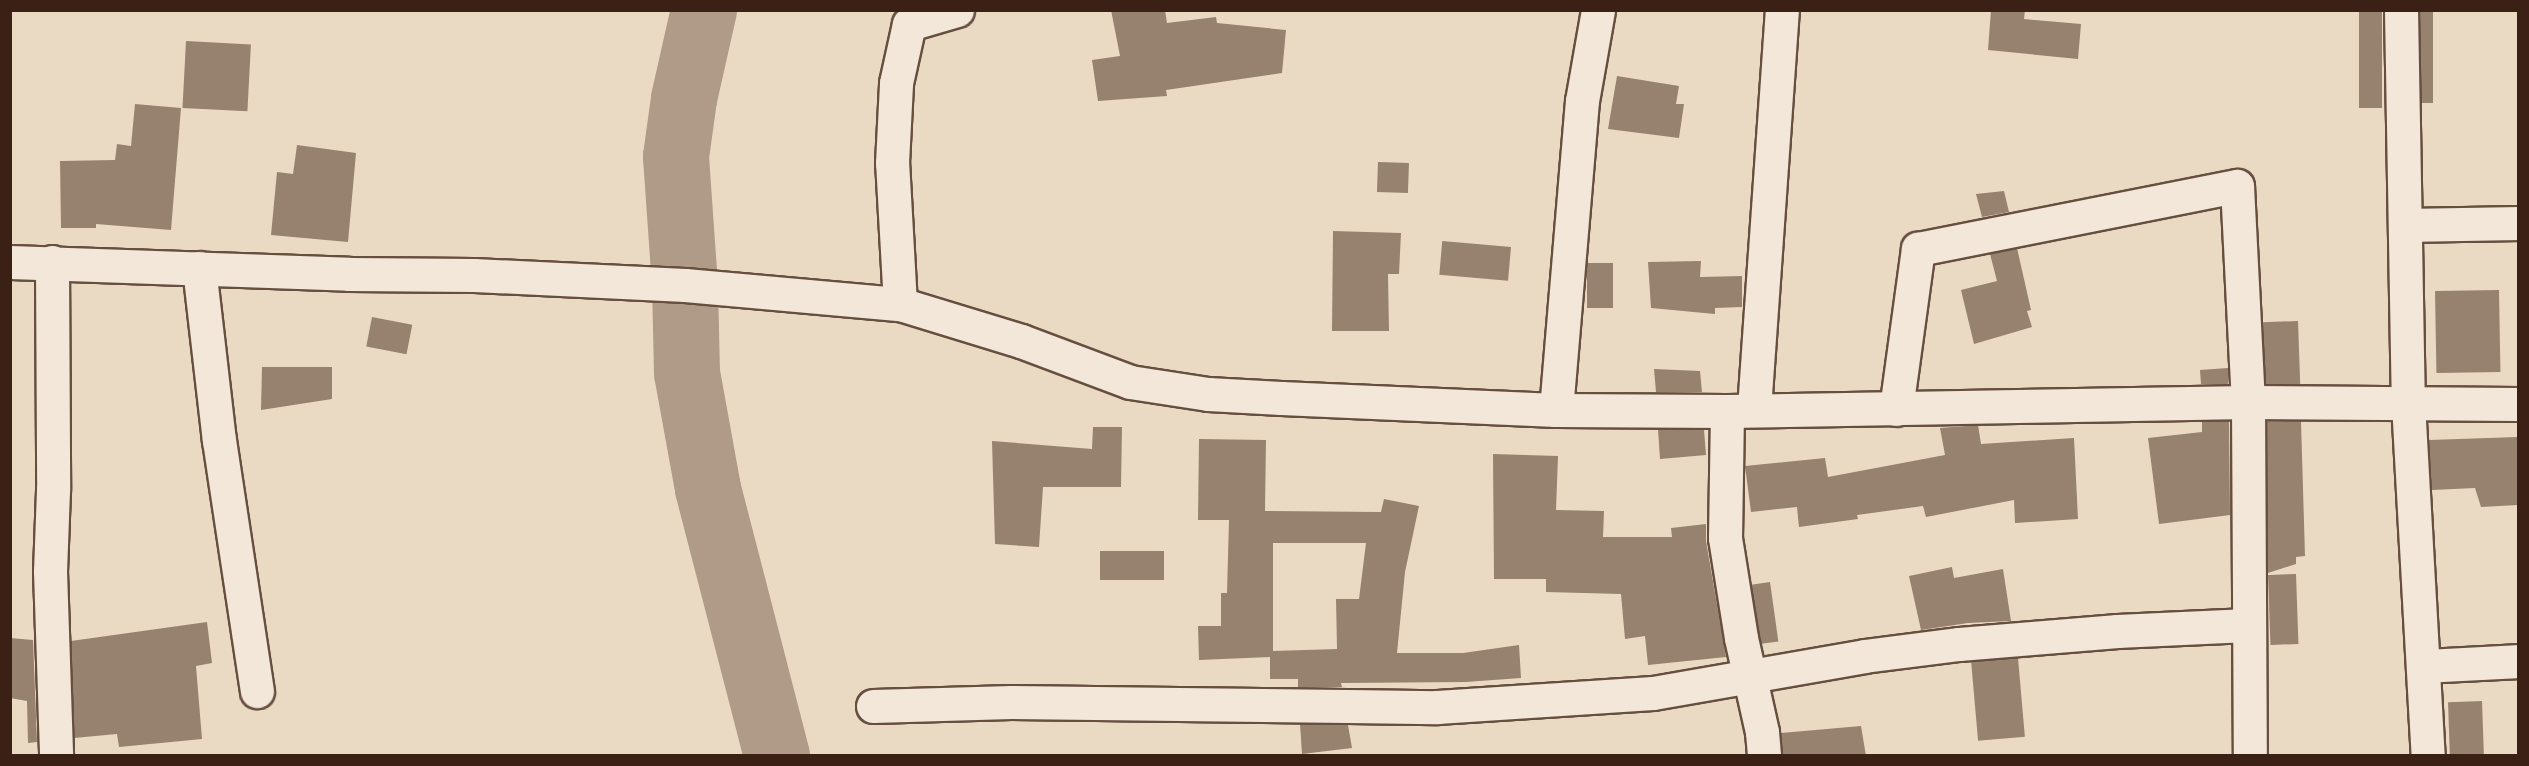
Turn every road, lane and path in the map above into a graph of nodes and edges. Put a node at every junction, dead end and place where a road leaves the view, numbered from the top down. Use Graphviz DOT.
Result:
graph roads {
  1 [pos="957,10"];
  2 [pos="1598,10"];
  3 [pos="1782,10"];
  4 [pos="2401,10"];
  5 [pos="2518,223"];
  6 [pos="2406,225"];
  7 [pos="10,262"];
  8 [pos="51,262"];
  9 [pos="199,268"];
  10 [pos="900,304"];
  11 [pos="2248,402"];
  12 [pos="2408,403"];
  13 [pos="2518,404"];
  14 [pos="1896,409"];
  15 [pos="1557,410"];
  16 [pos="1741,410"];
  17 [pos="2248,625"];
  18 [pos="2518,661"];
  19 [pos="2424,666"];
  20 [pos="1750,677"];
  21 [pos="257,691"];
  22 [pos="873,706"];
  23 [pos="56,756"];
  24 [pos="1764,756"];
  25 [pos="2250,756"];
  26 [pos="2428,756"];
  1 -- 10 [label="street"];
  2 -- 15 [label="street"];
  3 -- 16 [label="street"];
  4 -- 6 [label="street"];
  5 -- 6 [label="street"];
  6 -- 12 [label="street"];
  7 -- 8 [label="street"];
  8 -- 9 [label="street"];
  8 -- 23 [label="street"];
  9 -- 10 [label="street"];
  9 -- 21 [label="street"];
  10 -- 15 [label="street"];
  11 -- 12 [label="street"];
  11 -- 14 [label="street"];
  11 -- 14 [label="street"];
  11 -- 17 [label="street"];
  12 -- 13 [label="street"];
  12 -- 19 [label="street"];
  14 -- 16 [label="street"];
  15 -- 16 [label="street"];
  16 -- 20 [label="street"];
  17 -- 20 [label="street"];
  17 -- 25 [label="street"];
  18 -- 19 [label="street"];
  19 -- 26 [label="street"];
  20 -- 22 [label="street"];
  20 -- 24 [label="street"];
}
